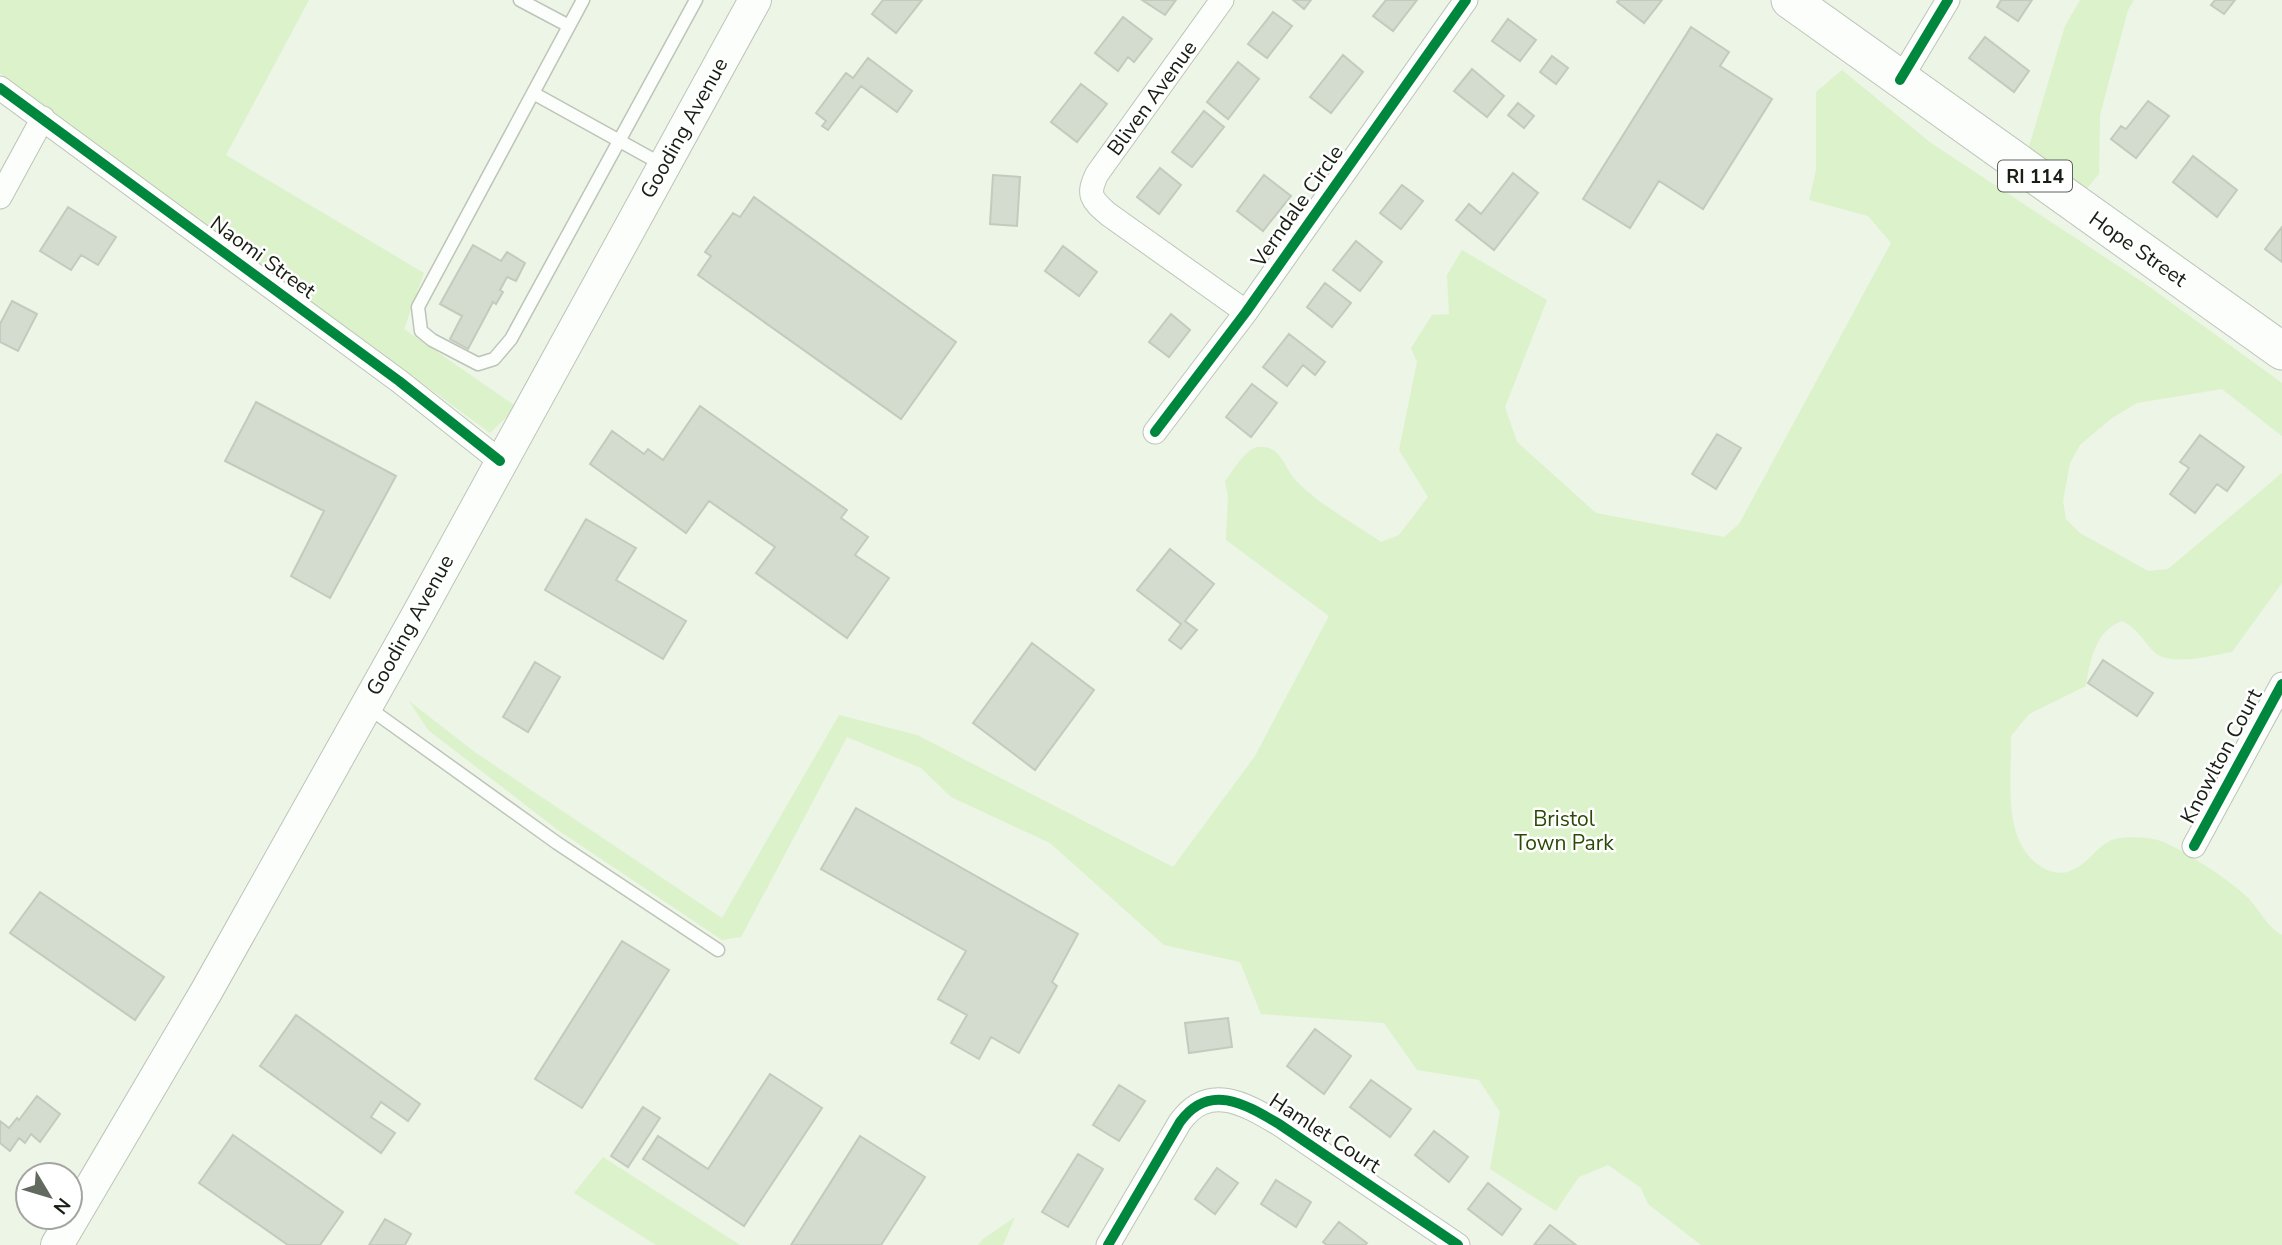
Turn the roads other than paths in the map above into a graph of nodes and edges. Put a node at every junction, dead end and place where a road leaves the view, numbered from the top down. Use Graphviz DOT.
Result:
graph roads {
  1 [pos="520,0"];
  2 [pos="583,0"];
  3 [pos="696,0"];
  4 [pos="755,0"];
  5 [pos="1222,0"];
  6 [pos="1466,0"];
  7 [pos="1948,0"];
  8 [pos="1806,5"];
  9 [pos="569,26"];
  10 [pos="1900,80"];
  11 [pos="0,88"];
  12 [pos="533,93"];
  13 [pos="43,118"];
  14 [pos="619,141"];
  15 [pos="663,166"];
  16 [pos="0,197"];
  17 [pos="1246,312"];
  18 [pos="2282,351"];
  19 [pos="1155,432"];
  20 [pos="500,461"];
  21 [pos="2282,684"];
  22 [pos="366,706"];
  23 [pos="2194,846"];
  24 [pos="718,950"];
  25 [pos="57,1245"];
  26 [pos="1108,1245"];
  27 [pos="1458,1245"];
  1 -- 9 [label="lane"];
  2 -- 9 [label="lane"];
  3 -- 14 [label="lane"];
  4 -- 15 [label="main road, Gooding Avenue"];
  5 -- 17 [label="street, Bliven Avenue"];
  6 -- 17 [label="street, Verndale Circle"];
  7 -- 10 [label="street"];
  8 -- 10 [label="main road, Hope Street / RI 114"];
  9 -- 12 [label="lane"];
  10 -- 18 [label="main road, Hope Street / RI 114"];
  11 -- 13 [label="street, Naomi Street"];
  12 -- 14 [label="lane"];
  12 -- 14 [label="lane"];
  13 -- 16 [label="street"];
  13 -- 20 [label="street, Naomi Street"];
  14 -- 15 [label="lane"];
  15 -- 20 [label="main road, Gooding Avenue"];
  17 -- 19 [label="street, Verndale Circle"];
  20 -- 22 [label="main road, Gooding Avenue"];
  21 -- 23 [label="street, Knowlton Court"];
  22 -- 24 [label="lane"];
  22 -- 25 [label="main road, Gooding Avenue"];
  26 -- 27 [label="street, Hamlet Court"];
}
